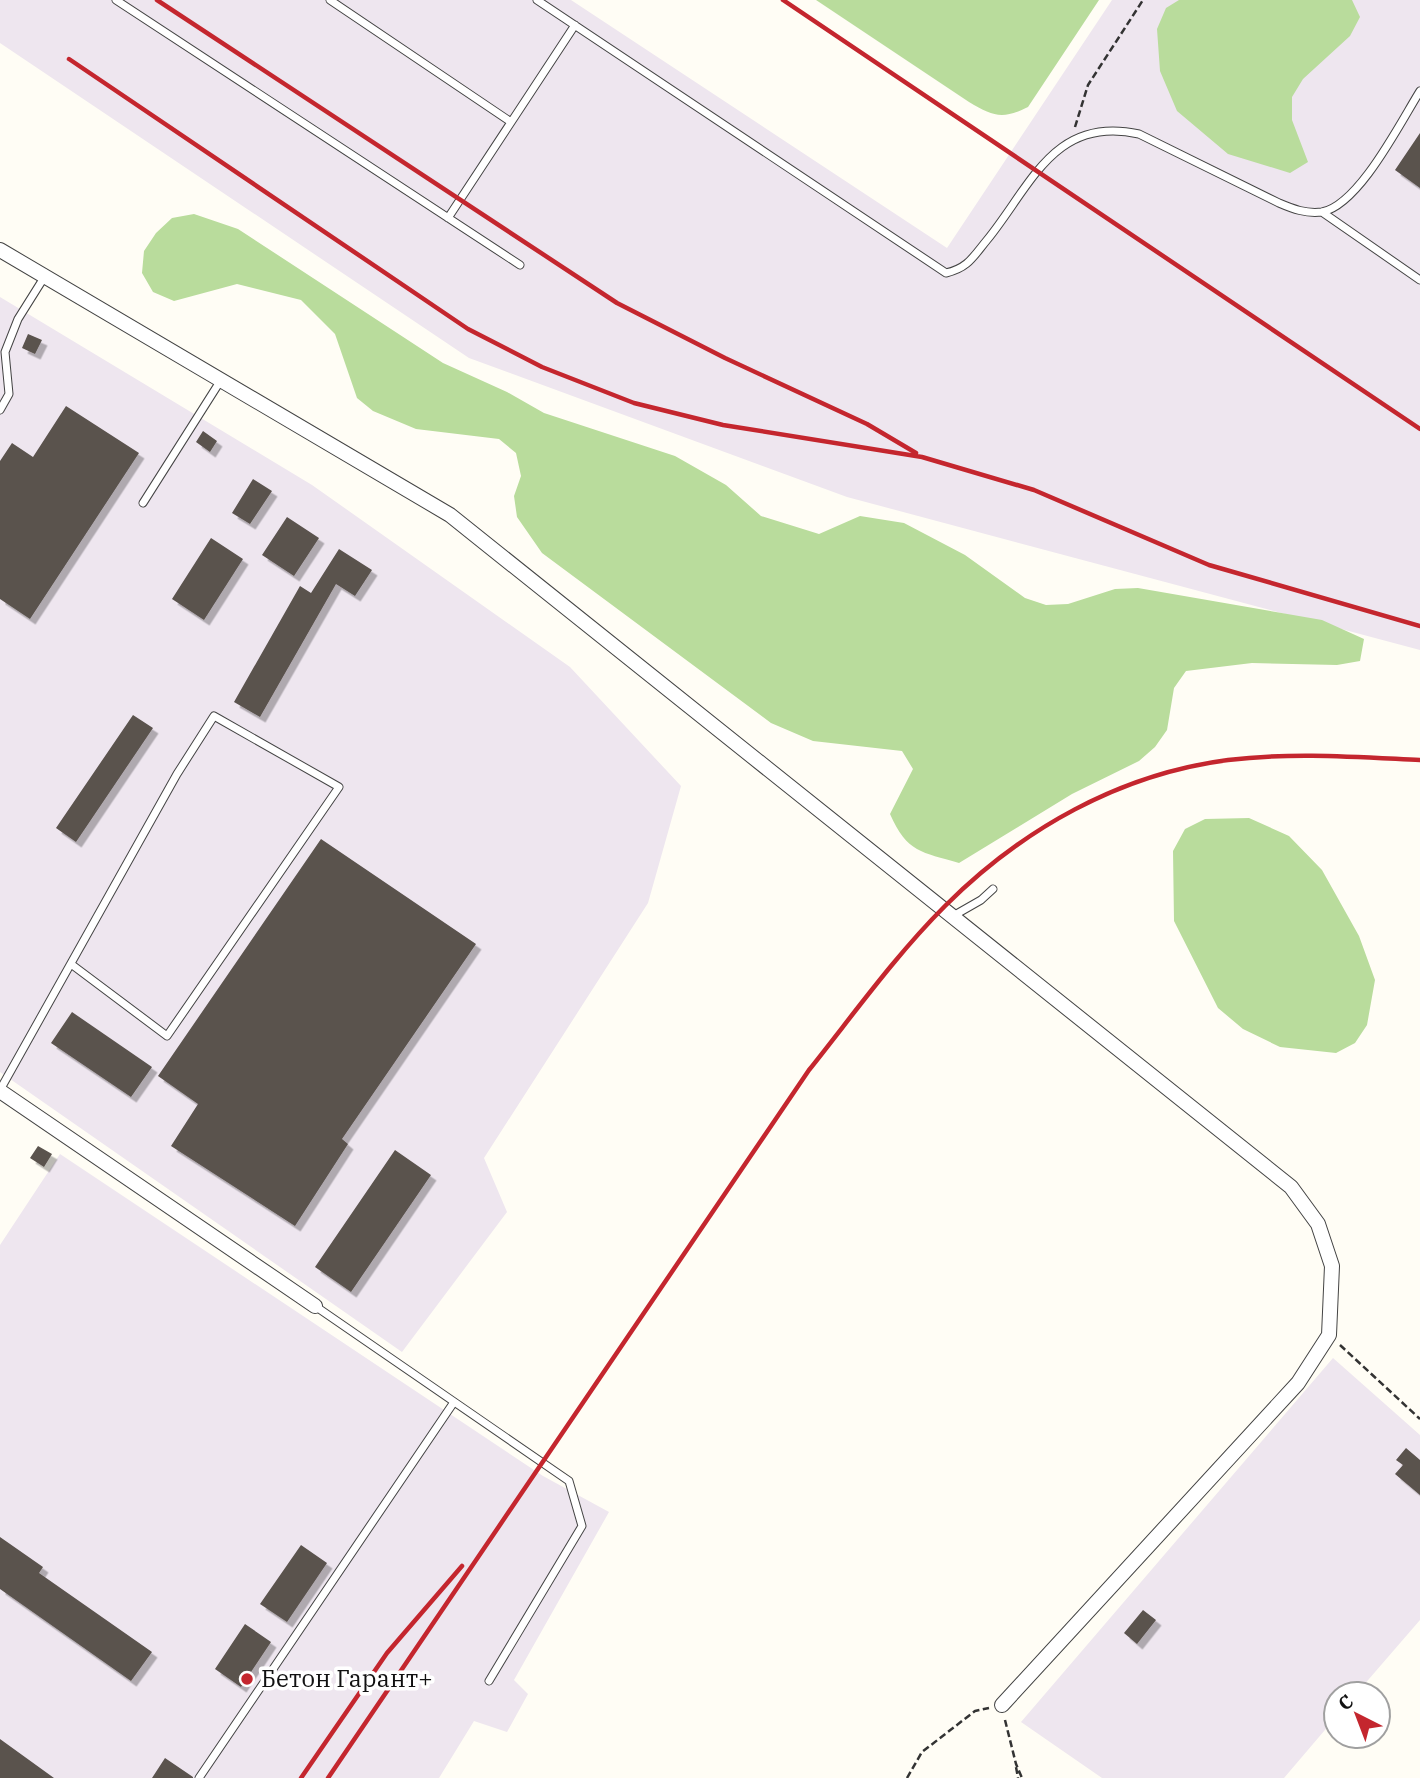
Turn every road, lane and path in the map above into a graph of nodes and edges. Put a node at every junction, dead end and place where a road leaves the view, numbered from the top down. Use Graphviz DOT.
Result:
graph roads {
  1 [pos="116,0"];
  2 [pos="537,0"];
  3 [pos="1143,0"];
  4 [pos="334,1"];
  5 [pos="575,25"];
  6 [pos="1420,91"];
  7 [pos="511,122"];
  8 [pos="1071,140"];
  9 [pos="1322,212"];
  10 [pos="448,218"];
  11 [pos="0,250"];
  12 [pos="520,265"];
  13 [pos="45,276"];
  14 [pos="1420,281"];
  15 [pos="220,380"];
  16 [pos="0,410"];
  17 [pos="143,503"];
  18 [pos="993,889"];
  19 [pos="953,916"];
  20 [pos="71,964"];
  21 [pos="0,1090"];
  22 [pos="315,1306"];
  23 [pos="1329,1335"];
  24 [pos="454,1402"];
  25 [pos="1420,1419"];
  26 [pos="489,1681"];
  27 [pos="1002,1705"];
  28 [pos="199,1778"];
  29 [pos="907,1778"];
  30 [pos="1020,1778"];
  1 -- 10 [label="lane"];
  2 -- 5 [label="lane"];
  3 -- 8 [label="path"];
  4 -- 7 [label="lane"];
  5 -- 7 [label="lane"];
  5 -- 8 [label="lane"];
  6 -- 9 [label="lane"];
  7 -- 10 [label="lane"];
  8 -- 9 [label="lane"];
  9 -- 14 [label="lane"];
  10 -- 12 [label="lane"];
  11 -- 13 [label="street"];
  13 -- 15 [label="street"];
  13 -- 16 [label="lane"];
  15 -- 17 [label="lane"];
  15 -- 19 [label="street"];
  18 -- 19 [label="lane"];
  19 -- 23 [label="street"];
  20 -- 20 [label="lane"];
  20 -- 21 [label="lane"];
  21 -- 22 [label="street"];
  22 -- 24 [label="lane"];
  23 -- 25 [label="path"];
  23 -- 27 [label="street"];
  24 -- 26 [label="lane"];
  24 -- 28 [label="lane"];
  27 -- 29 [label="path"];
  27 -- 30 [label="path"];
}
